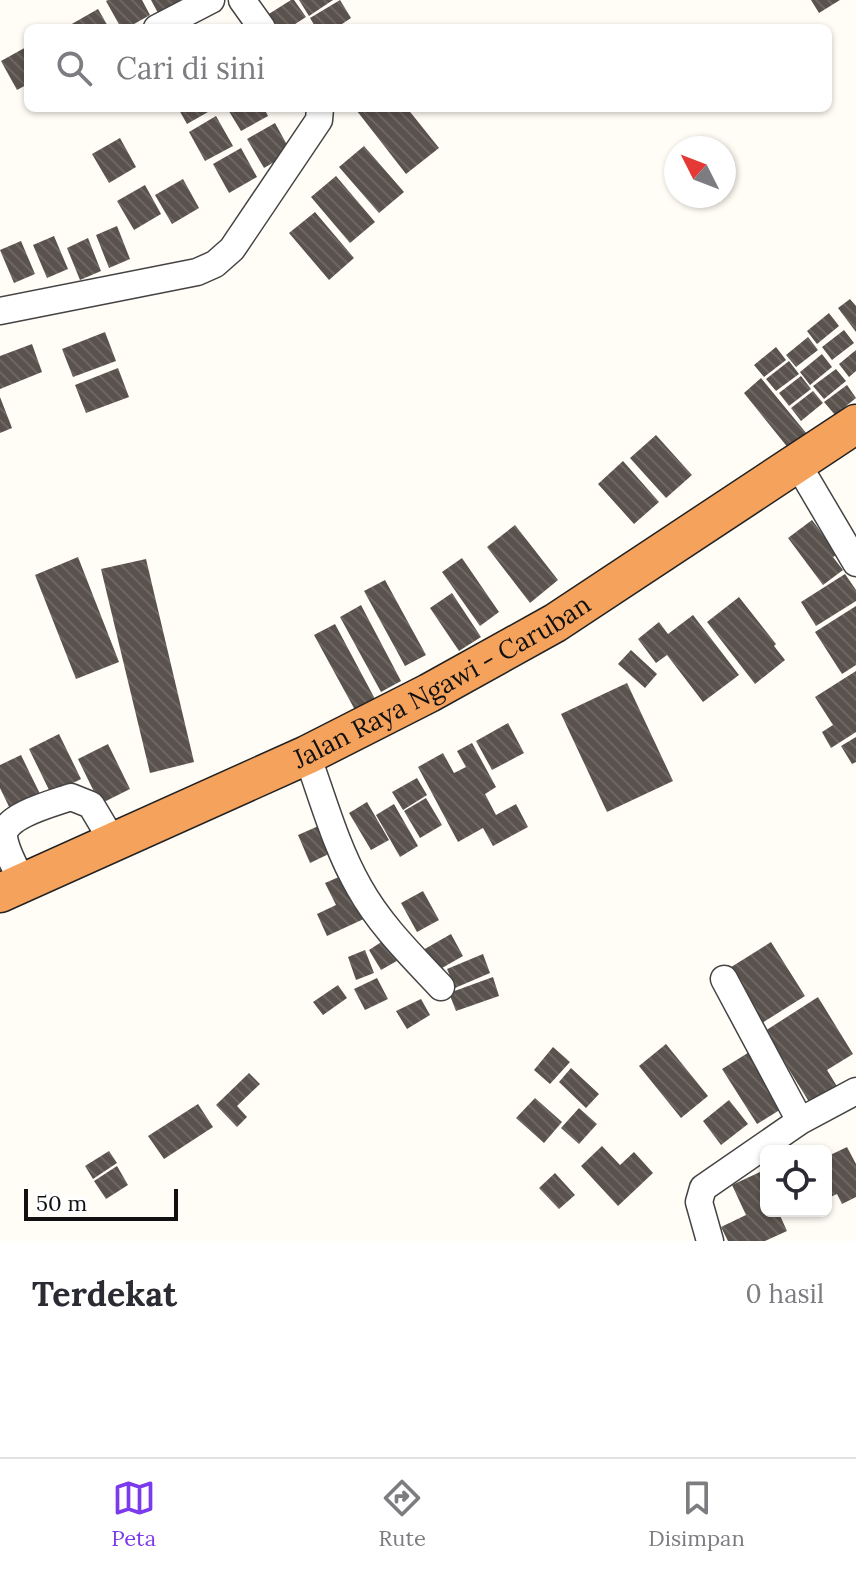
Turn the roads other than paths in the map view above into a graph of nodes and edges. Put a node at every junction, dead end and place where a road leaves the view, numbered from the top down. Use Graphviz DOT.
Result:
graph roads {
  1 [pos="211,0"];
  2 [pos="242,0"];
  3 [pos="165,24"];
  4 [pos="259,24"];
  5 [pos="320,112"];
  6 [pos="0,311"];
  7 [pos="856,424"];
  8 [pos="797,463"];
  9 [pos="856,563"];
  10 [pos="307,755"];
  11 [pos="113,842"];
  12 [pos="11,888"];
  13 [pos="724,979"];
  14 [pos="441,987"];
  15 [pos="856,1091"];
  16 [pos="800,1121"];
  17 [pos="710,1241"];
  1 -- 3 [label="street"];
  2 -- 4 [label="street"];
  5 -- 6 [label="street"];
  7 -- 8 [label="highway, Jalan Raya Ngawi - Caruban"];
  8 -- 9 [label="street"];
  8 -- 10 [label="highway, Jalan Raya Ngawi - Caruban"];
  10 -- 11 [label="highway, Jalan Raya Ngawi - Caruban"];
  10 -- 14 [label="street"];
  11 -- 12 [label="highway, Jalan Raya Ngawi - Caruban"];
  11 -- 12 [label="street"];
  13 -- 16 [label="street"];
  15 -- 16 [label="street"];
  16 -- 17 [label="street"];
}
